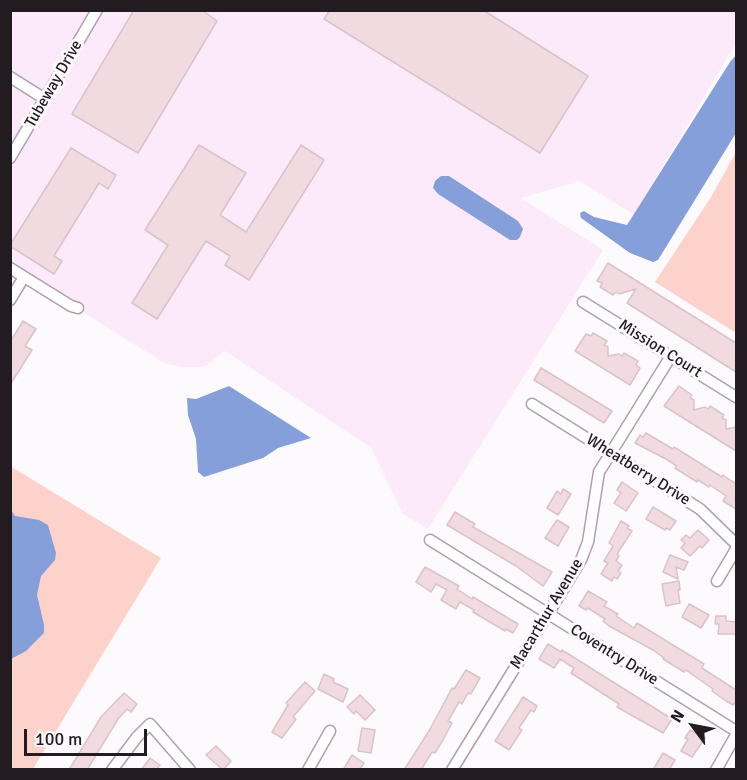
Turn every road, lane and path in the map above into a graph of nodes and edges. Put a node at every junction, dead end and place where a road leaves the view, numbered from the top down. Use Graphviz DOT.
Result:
graph roads {
  1 [pos="97,10"];
  2 [pos="10,77"];
  3 [pos="45,99"];
  4 [pos="10,158"];
  5 [pos="10,268"];
  6 [pos="24,277"];
  7 [pos="10,300"];
  8 [pos="583,302"];
  9 [pos="78,308"];
  10 [pos="670,356"];
  11 [pos="736,397"];
  12 [pos="532,404"];
  13 [pos="610,453"];
  14 [pos="430,540"];
  15 [pos="736,544"];
  16 [pos="736,549"];
  17 [pos="717,581"];
  18 [pos="548,614"];
  19 [pos="330,731"];
  20 [pos="736,733"];
  21 [pos="112,770"];
  22 [pos="190,770"];
  23 [pos="308,770"];
  24 [pos="452,770"];
  25 [pos="716,770"];
  1 -- 3 [label="street, Tubeway Drive"];
  2 -- 3 [label="street"];
  3 -- 4 [label="street, Tubeway Drive"];
  5 -- 6 [label="street"];
  6 -- 7 [label="street"];
  6 -- 9 [label="street"];
  8 -- 10 [label="street, Mission Court"];
  10 -- 11 [label="street, Mission Court"];
  10 -- 13 [label="street, Macarthur Avenue"];
  12 -- 13 [label="street, Wheatberry Drive"];
  13 -- 15 [label="street, Wheatberry Drive"];
  13 -- 18 [label="street, Macarthur Avenue"];
  14 -- 18 [label="street, Coventry Drive"];
  16 -- 17 [label="street"];
  18 -- 20 [label="street, Coventry Drive"];
  18 -- 24 [label="street, Macarthur Avenue"];
  19 -- 23 [label="street"];
  20 -- 25 [label="street"];
  21 -- 22 [label="street"];
}
